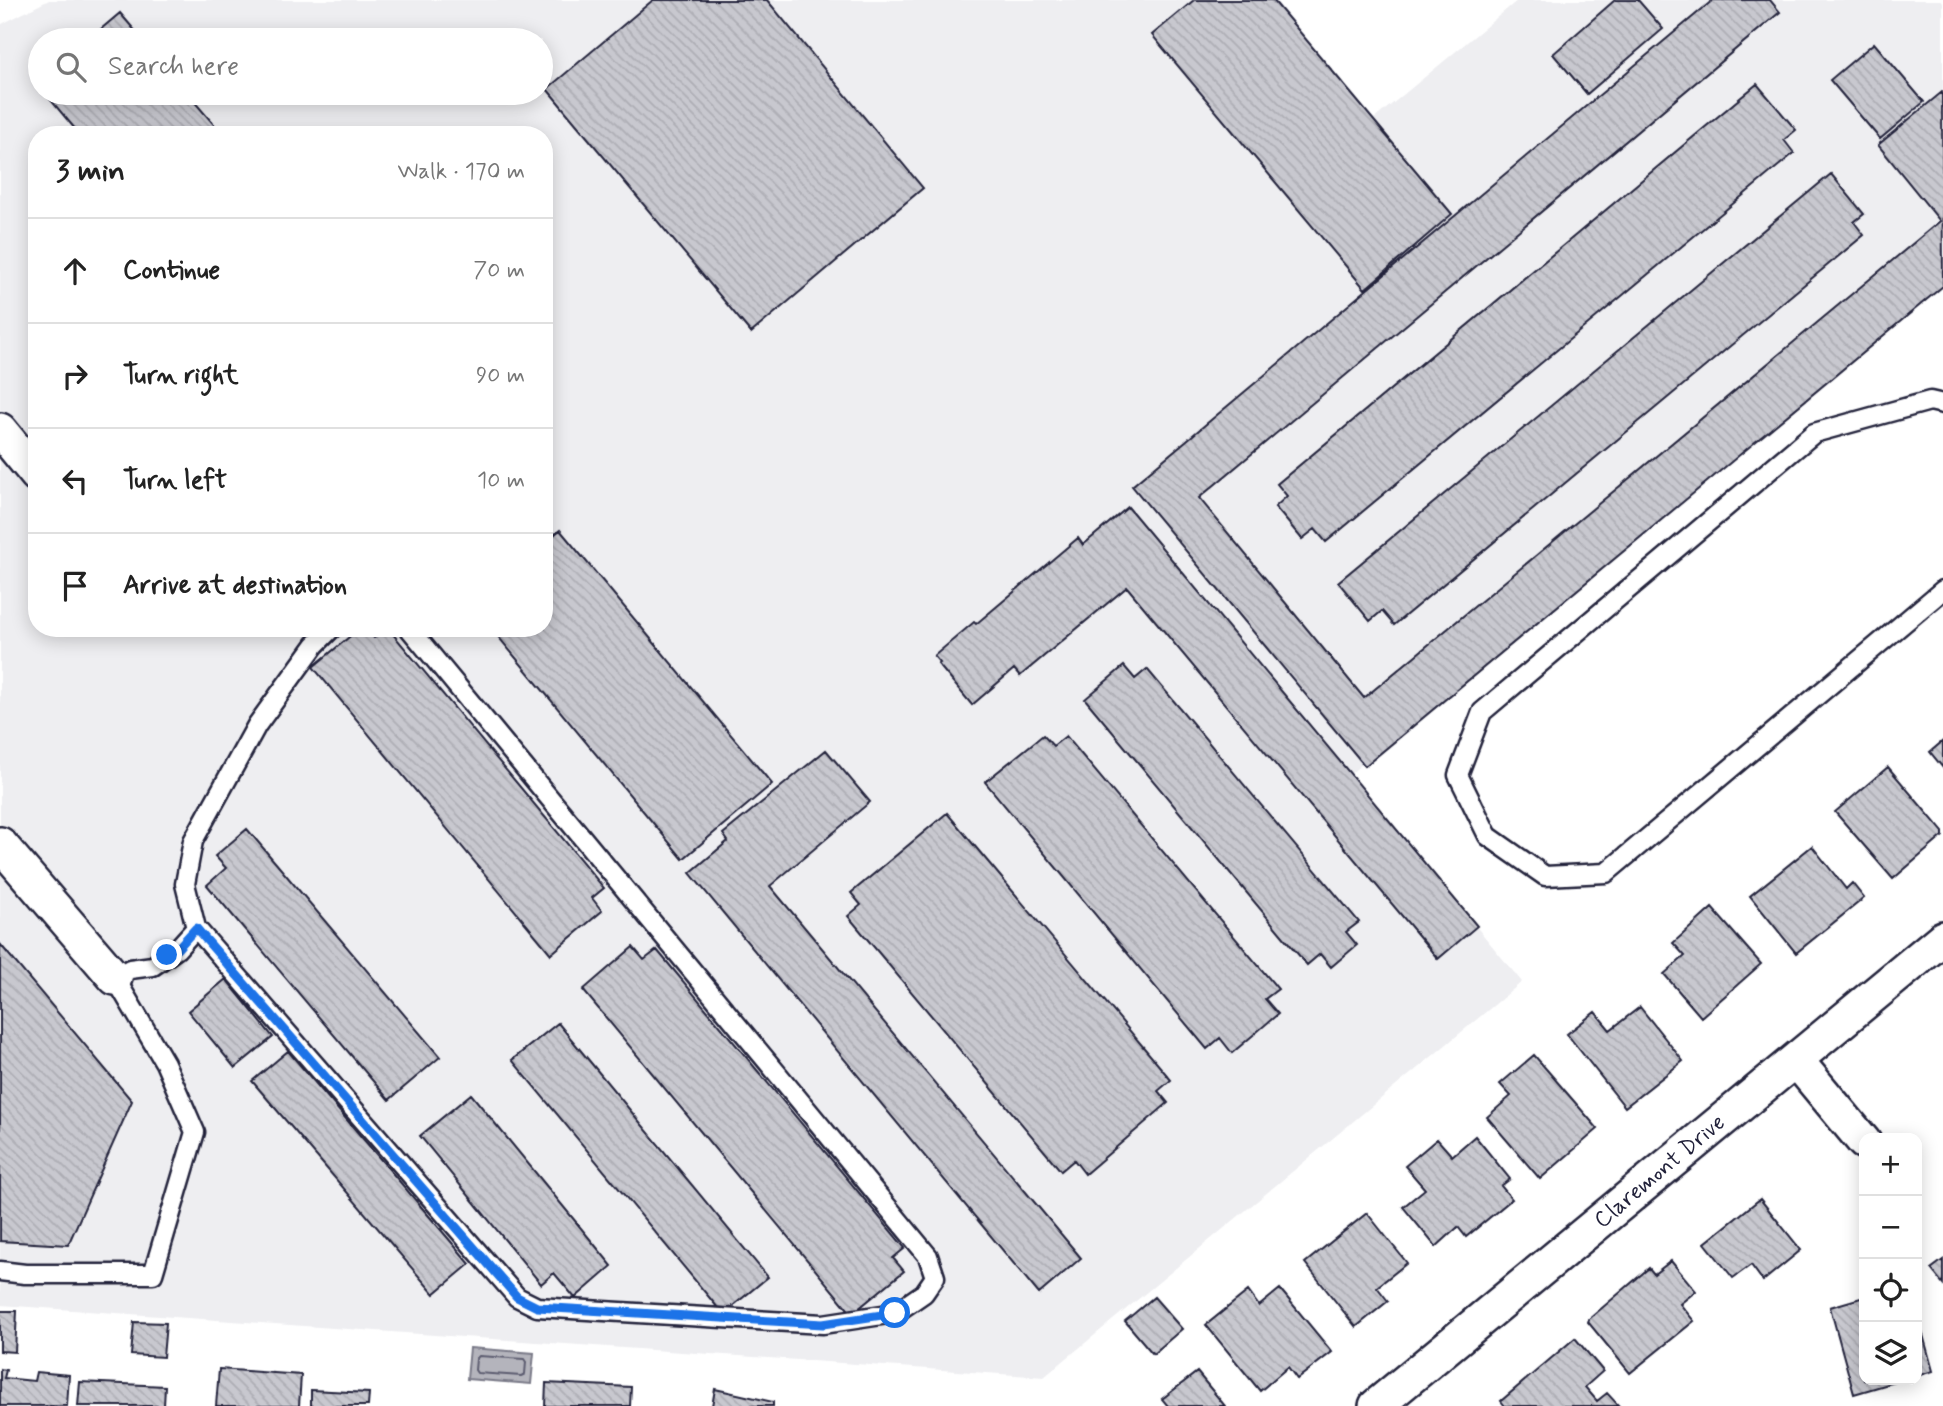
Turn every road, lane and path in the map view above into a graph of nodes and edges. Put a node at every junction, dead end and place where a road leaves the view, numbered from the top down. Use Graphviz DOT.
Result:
graph roads {
  1 [pos="1943,404"];
  2 [pos="0,430"];
  3 [pos="28,464"];
  4 [pos="1943,590"];
  5 [pos="323,637"];
  6 [pos="416,637"];
  7 [pos="0,844"];
  8 [pos="196,928"];
  9 [pos="1943,938"];
  10 [pos="115,978"];
  11 [pos="1796,1060"];
  12 [pos="1859,1136"];
  13 [pos="0,1271"];
  14 [pos="1411,1395"];
  15 [pos="1376,1406"];
  1 -- 4 [label="lane"];
  2 -- 3 [label="street"];
  5 -- 8 [label="lane"];
  6 -- 8 [label="lane"];
  7 -- 10 [label="street"];
  8 -- 10 [label="lane"];
  9 -- 11 [label="street, Claremont Drive"];
  10 -- 13 [label="lane"];
  11 -- 12 [label="street"];
  11 -- 14 [label="street, Claremont Drive"];
  14 -- 15 [label="street, Claremont Drive"];
}
